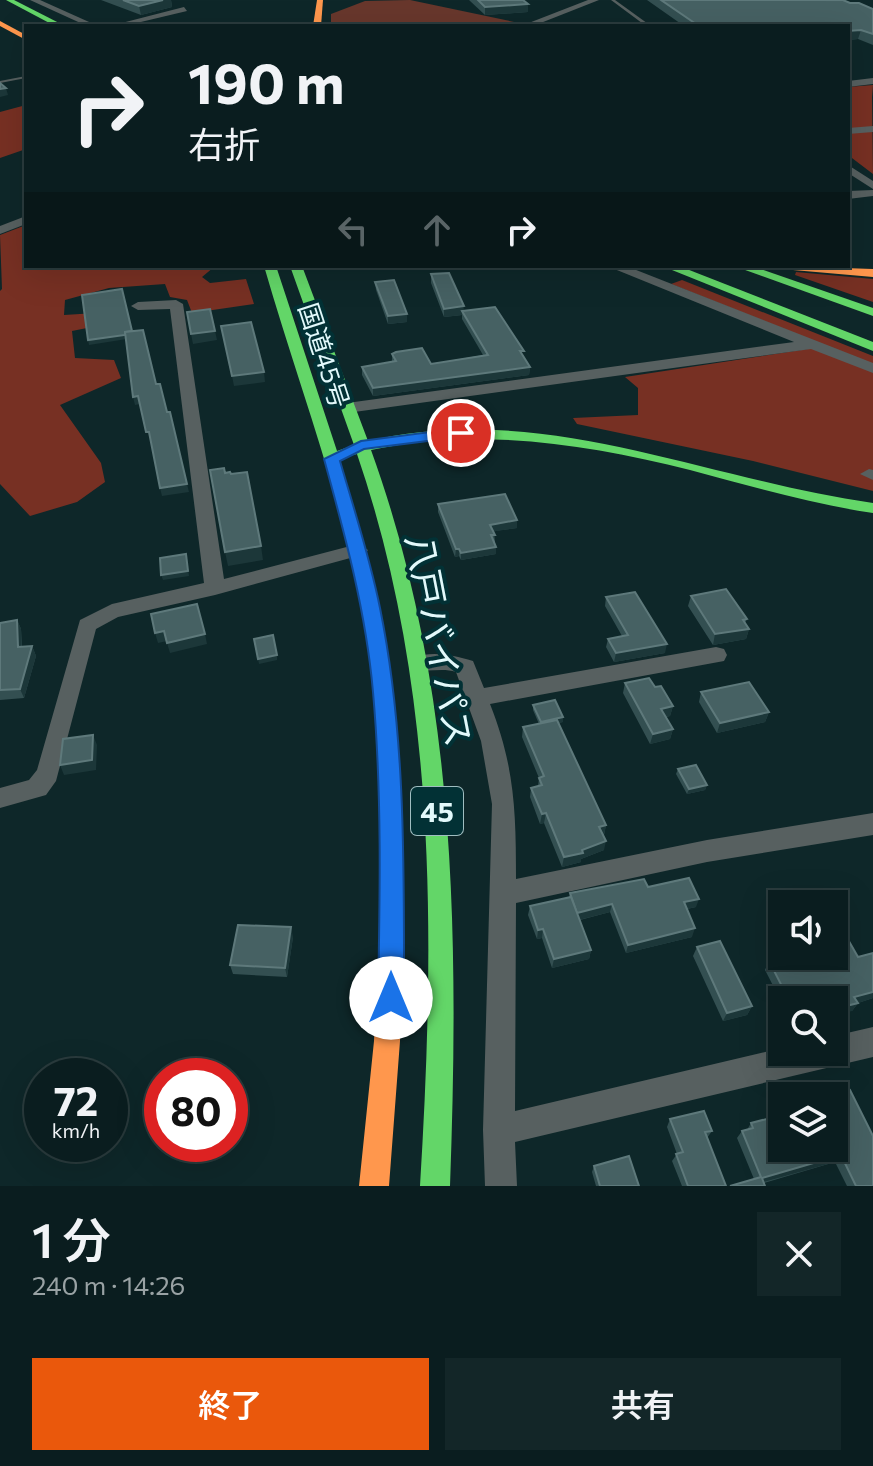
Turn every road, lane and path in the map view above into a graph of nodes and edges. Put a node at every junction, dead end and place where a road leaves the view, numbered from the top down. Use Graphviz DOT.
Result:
graph roads {
  1 [pos="9,0"];
  2 [pos="34,0"];
  3 [pos="320,0"];
  4 [pos="595,0"];
  5 [pos="613,0"];
  6 [pos="0,7"];
  7 [pos="184,9"];
  8 [pos="0,23"];
  9 [pos="35,24"];
  10 [pos="57,24"];
  11 [pos="89,24"];
  12 [pos="122,24"];
  13 [pos="317,24"];
  14 [pos="530,24"];
  15 [pos="646,24"];
  16 [pos="24,37"];
  17 [pos="24,77"];
  18 [pos="873,81"];
  19 [pos="0,82"];
  20 [pos="850,84"];
  21 [pos="873,129"];
  22 [pos="850,131"];
  23 [pos="850,169"];
  24 [pos="873,186"];
  25 [pos="873,193"];
  26 [pos="850,195"];
  27 [pos="24,221"];
  28 [pos="0,230"];
  29 [pos="271,268"];
  30 [pos="297,268"];
  31 [pos="619,268"];
  32 [pos="673,268"];
  33 [pos="712,268"];
  34 [pos="746,268"];
  35 [pos="816,268"];
  36 [pos="873,273"];
  37 [pos="138,306"];
  38 [pos="873,312"];
  39 [pos="873,324"];
  40 [pos="814,344"];
  41 [pos="873,347"];
  42 [pos="873,368"];
  43 [pos="347,408"];
  44 [pos="364,454"];
  45 [pos="331,459"];
  46 [pos="642,474"];
  47 [pos="685,484"];
  48 [pos="873,510"];
  49 [pos="833,511"];
  50 [pos="802,512"];
  51 [pos="873,526"];
  52 [pos="358,550"];
  53 [pos="215,588"];
  54 [pos="716,655"];
  55 [pos="421,663"];
  56 [pos="477,698"];
  57 [pos="0,798"];
  58 [pos="873,824"];
  59 [pos="502,894"];
  60 [pos="873,1042"];
  61 [pos="848,1047"];
  62 [pos="768,1066"];
  63 [pos="499,1130"];
  64 [pos="374,1186"];
  65 [pos="435,1186"];
  66 [pos="501,1186"];
  1 -- 10 [label="main road"];
  2 -- 11 [label="street"];
  3 -- 13 [label="main road"];
  4 -- 14 [label="street"];
  5 -- 15 [label="lane"];
  6 -- 9 [label="main road"];
  7 -- 12 [label="street"];
  8 -- 16 [label="main road"];
  17 -- 19 [label="lane"];
  18 -- 20 [label="street"];
  21 -- 22 [label="street"];
  23 -- 24 [label="street"];
  25 -- 26 [label="street"];
  27 -- 28 [label="street"];
  29 -- 45 [label="main road, 国道45号 / 45"];
  30 -- 43 [label="main road, 国道45号 / 45"];
  31 -- 40 [label="street"];
  32 -- 41 [label="main road"];
  33 -- 39 [label="main road"];
  34 -- 38 [label="main road"];
  35 -- 36 [label="main road"];
  37 -- 53 [label="street"];
  40 -- 42 [label="street"];
  40 -- 43 [label="street"];
  43 -- 44 [label="main road, 国道45号 / 45"];
  44 -- 45 [label="main road"];
  44 -- 46 [label="main road"];
  44 -- 49 [label="main road"];
  44 -- 55 [label="main road, 八戸バイパス / 45"];
  45 -- 52 [label="main road, 八戸バイパス / 45"];
  47 -- 50 [label="main road"];
  48 -- 49 [label="main road"];
  49 -- 50 [label="main road"];
  50 -- 51 [label="main road"];
  52 -- 53 [label="street"];
  52 -- 64 [label="main road, 八戸バイパス / 45"];
  53 -- 57 [label="street"];
  54 -- 56 [label="street"];
  55 -- 56 [label="street"];
  55 -- 65 [label="main road, 八戸バイパス / 45"];
  56 -- 59 [label="street"];
  58 -- 59 [label="street"];
  59 -- 63 [label="street"];
  60 -- 61 [label="street"];
  62 -- 63 [label="street"];
  63 -- 66 [label="street"];
}
